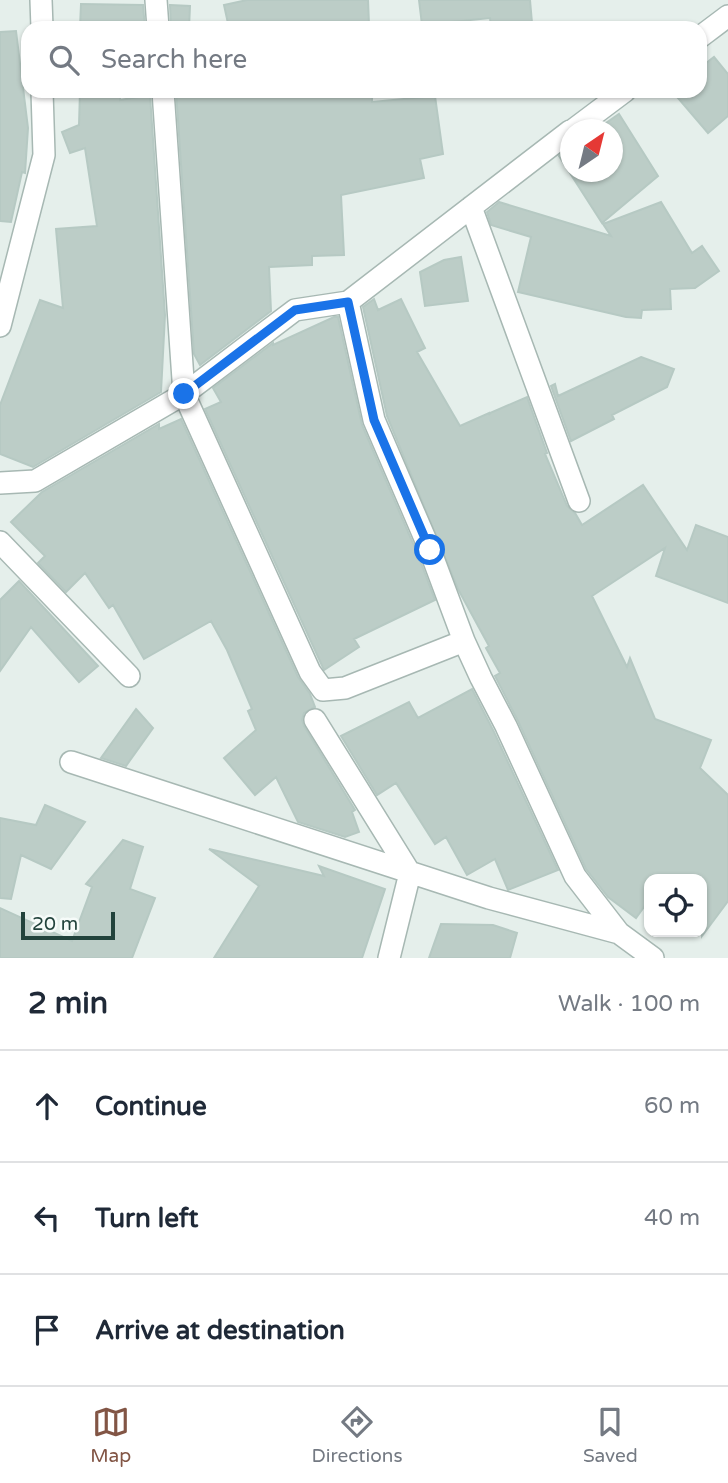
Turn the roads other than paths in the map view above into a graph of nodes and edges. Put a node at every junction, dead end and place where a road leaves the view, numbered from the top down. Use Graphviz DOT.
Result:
graph roads {
  1 [pos="41,0"];
  2 [pos="156,0"];
  3 [pos="728,16"];
  4 [pos="42,21"];
  5 [pos="158,21"];
  6 [pos="707,32"];
  7 [pos="42,98"];
  8 [pos="163,98"];
  9 [pos="615,98"];
  10 [pos="587,119"];
  11 [pos="560,139"];
  12 [pos="471,207"];
  13 [pos="348,302"];
  14 [pos="0,326"];
  15 [pos="184,394"];
  16 [pos="0,482"];
  17 [pos="579,501"];
  18 [pos="0,542"];
  19 [pos="464,641"];
  20 [pos="129,676"];
  21 [pos="315,720"];
  22 [pos="71,762"];
  23 [pos="410,873"];
  24 [pos="619,933"];
  25 [pos="389,958"];
  26 [pos="653,958"];
  1 -- 4 [label="street"];
  2 -- 5 [label="street"];
  3 -- 6 [label="street"];
  7 -- 14 [label="street"];
  8 -- 15 [label="street"];
  9 -- 10 [label="street"];
  11 -- 12 [label="street"];
  12 -- 13 [label="street"];
  12 -- 17 [label="street"];
  13 -- 15 [label="street"];
  13 -- 19 [label="street"];
  15 -- 16 [label="street"];
  15 -- 19 [label="street"];
  18 -- 20 [label="street"];
  19 -- 24 [label="street"];
  21 -- 23 [label="street"];
  22 -- 23 [label="street"];
  23 -- 24 [label="street"];
  23 -- 25 [label="street"];
  24 -- 26 [label="street"];
}
